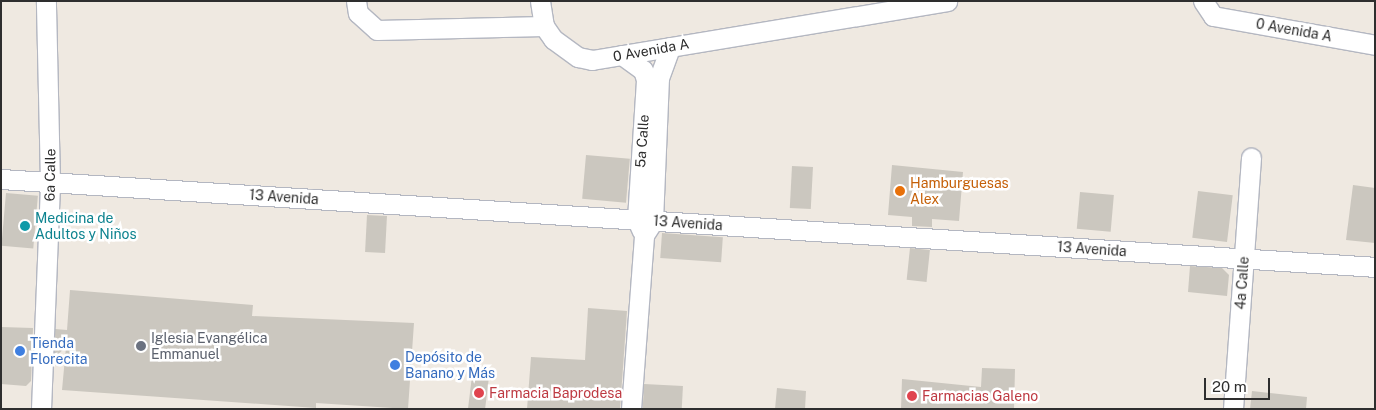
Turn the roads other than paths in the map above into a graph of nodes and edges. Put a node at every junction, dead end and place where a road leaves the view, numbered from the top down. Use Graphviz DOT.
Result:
graph roads {
  1 [pos="46,1"];
  2 [pos="356,1"];
  3 [pos="540,1"];
  4 [pos="947,1"];
  5 [pos="1208,8"];
  6 [pos="544,26"];
  7 [pos="1375,45"];
  8 [pos="670,47"];
  9 [pos="622,55"];
  10 [pos="1251,158"];
  11 [pos="1,179"];
  12 [pos="50,182"];
  13 [pos="645,225"];
  14 [pos="1244,259"];
  15 [pos="1375,267"];
  16 [pos="41,409"];
  17 [pos="631,409"];
  18 [pos="1233,409"];
  1 -- 12 [label="street, 6a Calle"];
  2 -- 6 [label="street"];
  3 -- 6 [label="street"];
  4 -- 8 [label="street, 0 Avenida A"];
  5 -- 7 [label="street, 0 Avenida A"];
  6 -- 9 [label="street, 0 Avenida A"];
  8 -- 9 [label="street, 0 Avenida A"];
  8 -- 13 [label="street, 5a Calle"];
  9 -- 13 [label="street, 5a Calle"];
  10 -- 14 [label="street, 4a Calle"];
  11 -- 12 [label="street, 13 Avenida"];
  12 -- 13 [label="street, 13 Avenida"];
  12 -- 16 [label="street, 6a Calle"];
  13 -- 14 [label="street, 13 Avenida"];
  13 -- 17 [label="street, 5a Calle"];
  14 -- 15 [label="street, 13 Avenida"];
  14 -- 18 [label="street, 4a Calle"];
}
